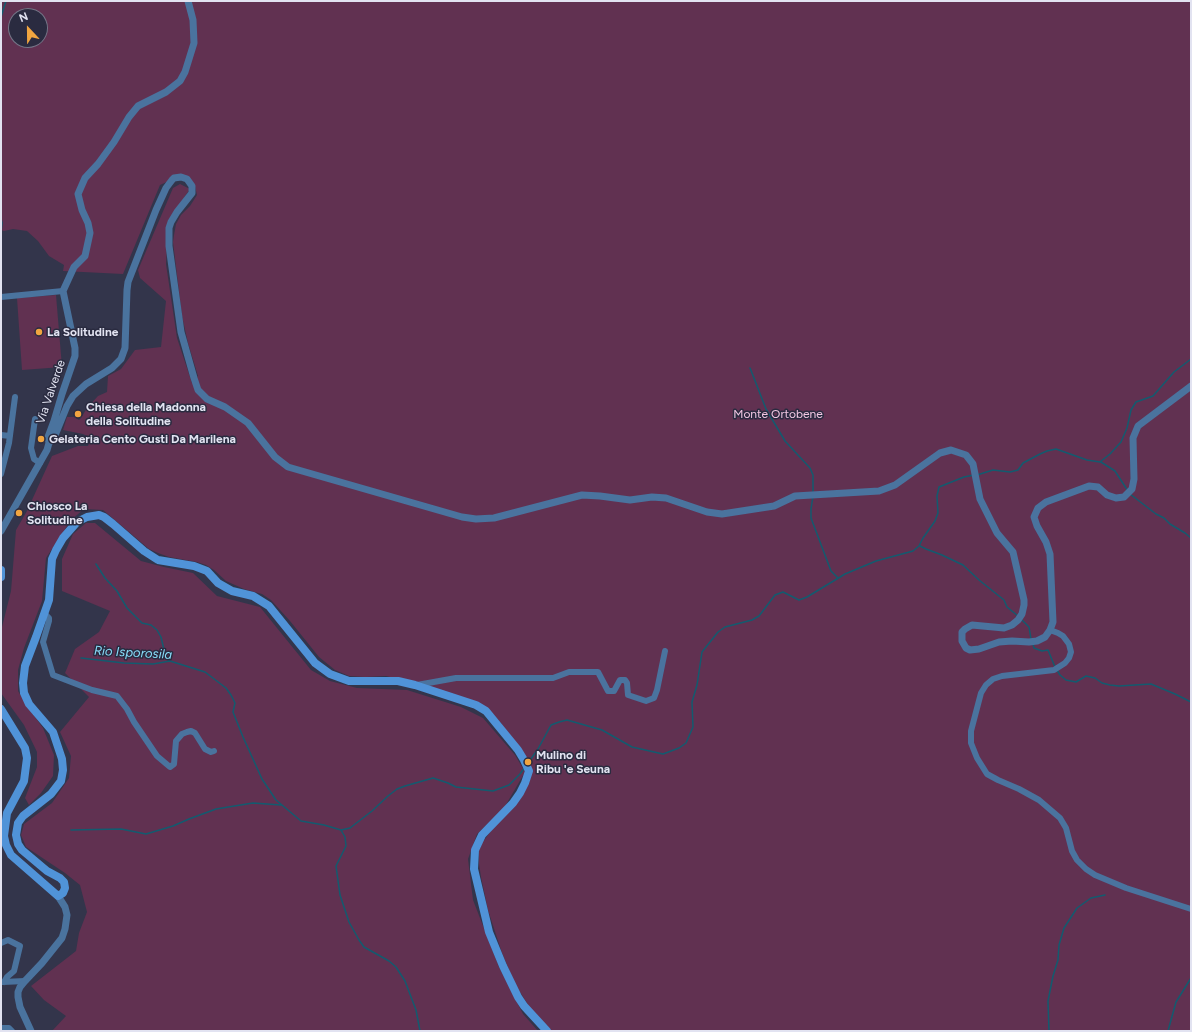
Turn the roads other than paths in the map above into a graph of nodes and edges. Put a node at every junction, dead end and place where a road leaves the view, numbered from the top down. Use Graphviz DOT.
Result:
graph roads {
  1 [pos="188,1"];
  2 [pos="63,291"];
  3 [pos="1,297"];
  4 [pos="1191,386"];
  5 [pos="15,397"];
  6 [pos="35,419"];
  7 [pos="1,434"];
  8 [pos="10,436"];
  9 [pos="49,443"];
  10 [pos="40,463"];
  11 [pos="1,474"];
  12 [pos="1,532"];
  13 [pos="1,570"];
  14 [pos="1,577"];
  15 [pos="44,613"];
  16 [pos="1050,630"];
  17 [pos="666,651"];
  18 [pos="415,686"];
  19 [pos="1,709"];
  20 [pos="214,751"];
  21 [pos="3,828"];
  22 [pos="58,896"];
  23 [pos="1191,909"];
  24 [pos="1,943"];
  25 [pos="25,981"];
  26 [pos="2,982"];
  27 [pos="1,1028"];
  28 [pos="12,1031"];
  29 [pos="32,1031"];
  30 [pos="547,1031"];
  1 -- 2 [label="street"];
  2 -- 3 [label="street"];
  2 -- 9 [label="street, Via Valverde"];
  4 -- 16 [label="street"];
  5 -- 8 [label="street"];
  6 -- 10 [label="street"];
  7 -- 8 [label="street"];
  8 -- 11 [label="street"];
  9 -- 10 [label="street"];
  9 -- 16 [label="street"];
  10 -- 12 [label="street"];
  13 -- 14 [label="main road"];
  15 -- 18 [label="main road"];
  15 -- 20 [label="street"];
  15 -- 22 [label="main road"];
  16 -- 23 [label="street"];
  17 -- 18 [label="street"];
  18 -- 30 [label="main road"];
  19 -- 21 [label="main road"];
  21 -- 22 [label="main road"];
  22 -- 25 [label="street"];
  24 -- 26 [label="street"];
  25 -- 26 [label="street"];
  25 -- 29 [label="street"];
  27 -- 28 [label="street"];
}
